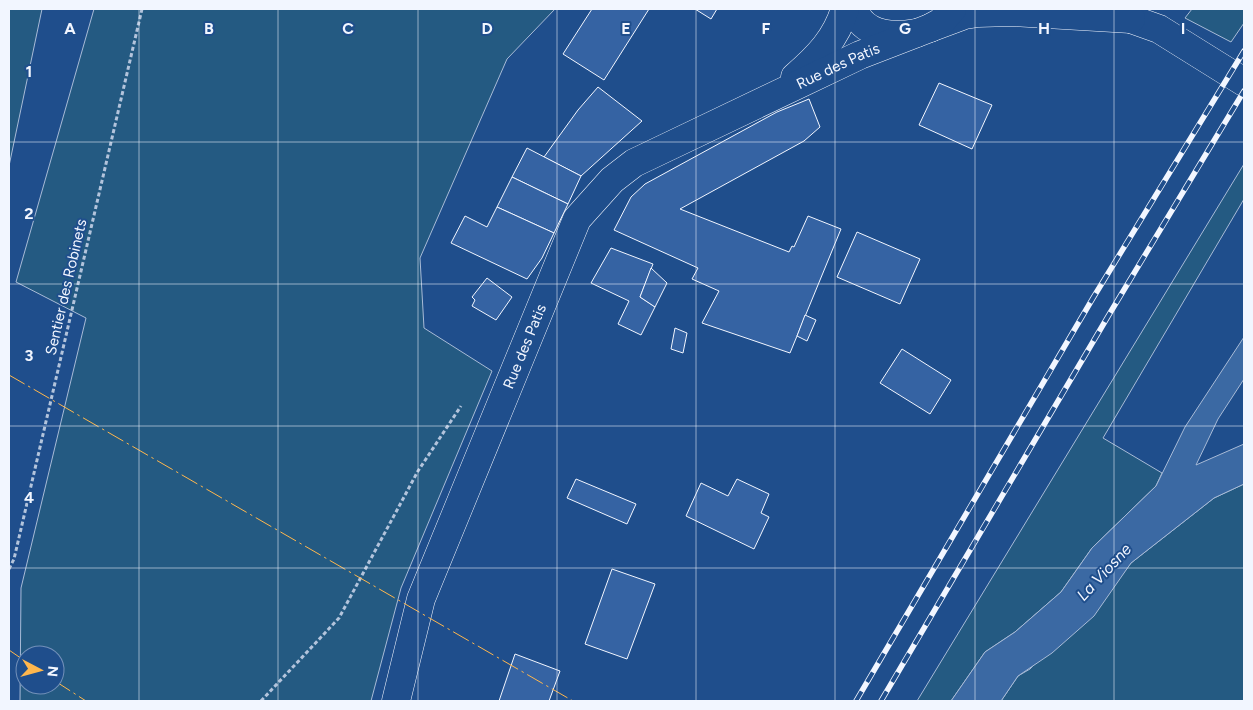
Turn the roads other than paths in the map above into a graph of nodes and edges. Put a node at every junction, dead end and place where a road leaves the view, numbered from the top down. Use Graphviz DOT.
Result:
graph roads {
  1 [pos="845,9"];
  2 [pos="854,9"];
  3 [pos="952,9"];
  4 [pos="1122,14"];
  5 [pos="925,30"];
  6 [pos="1244,82"];
  7 [pos="776,93"];
  8 [pos="396,701"];
  1 -- 7 [label="main road, Rue des Patis"];
  2 -- 5 [label="main road"];
  3 -- 5 [label="main road, Rue des Patis"];
  4 -- 5 [label="main road"];
  4 -- 6 [label="main road"];
  5 -- 7 [label="main road, Rue des Patis"];
  7 -- 8 [label="main road, Rue des Patis"];
}
